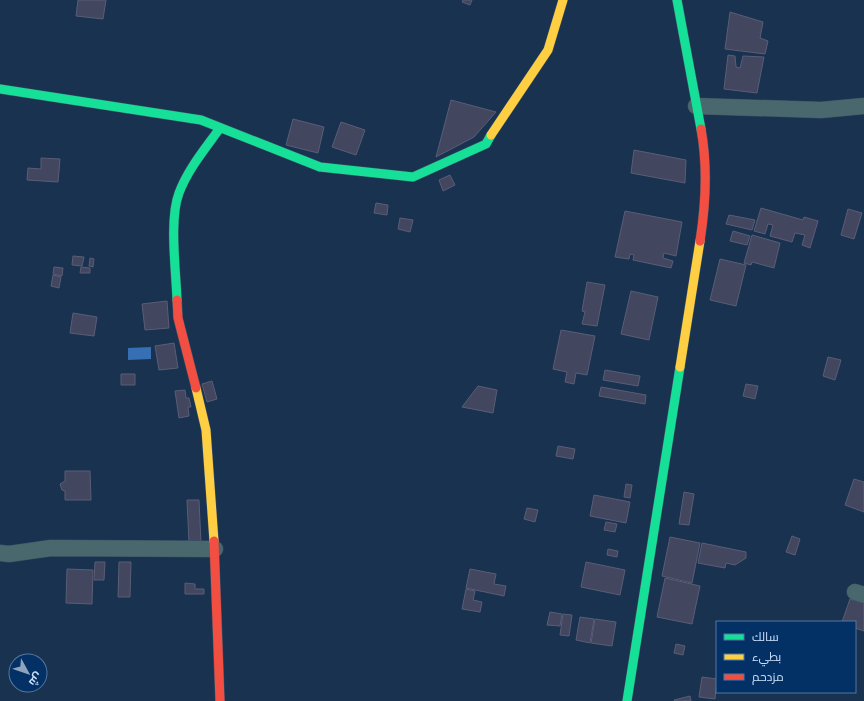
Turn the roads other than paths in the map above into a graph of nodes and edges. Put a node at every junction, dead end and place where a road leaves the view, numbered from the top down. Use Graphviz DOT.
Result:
graph roads {
  1 [pos="563,0"];
  2 [pos="676,0"];
  3 [pos="0,89"];
  4 [pos="696,106"];
  5 [pos="864,106"];
  6 [pos="220,128"];
  7 [pos="215,549"];
  8 [pos="0,553"];
  9 [pos="220,701"];
  10 [pos="627,701"];
  1 -- 6 [label="street"];
  2 -- 4 [label="street"];
  3 -- 6 [label="street"];
  4 -- 5 [label="street"];
  4 -- 10 [label="street"];
  6 -- 7 [label="street"];
  7 -- 8 [label="street"];
  7 -- 9 [label="street"];
}
